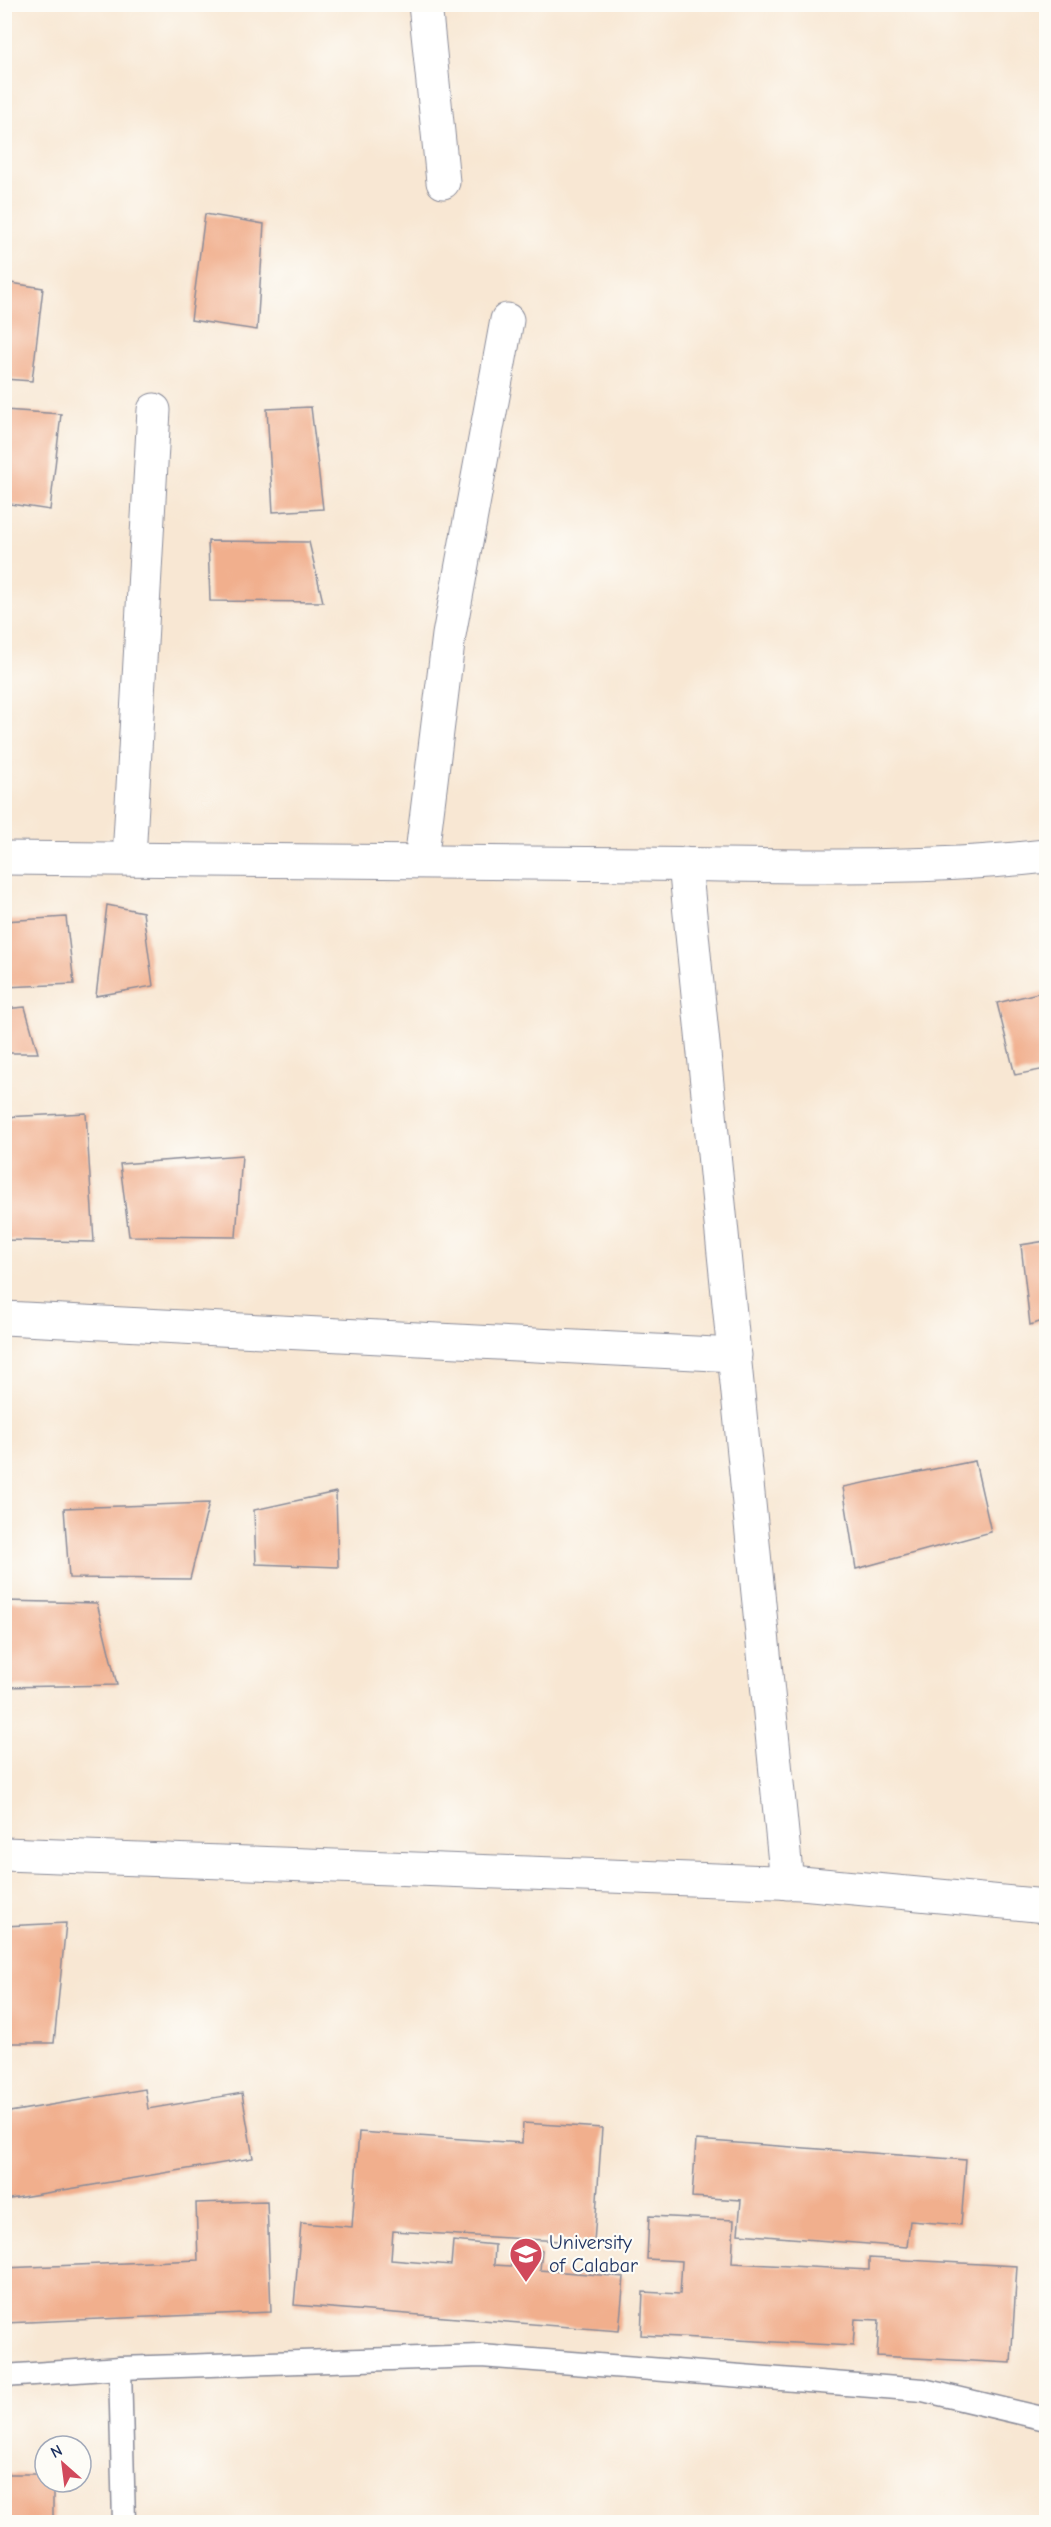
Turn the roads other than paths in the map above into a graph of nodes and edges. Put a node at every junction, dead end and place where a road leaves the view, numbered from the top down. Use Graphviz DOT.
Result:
graph roads {
  1 [pos="425,4"];
  2 [pos="443,182"];
  3 [pos="507,320"];
  4 [pos="154,410"];
  5 [pos="1047,856"];
  6 [pos="4,858"];
  7 [pos="129,858"];
  8 [pos="421,861"];
  9 [pos="686,864"];
  10 [pos="4,1318"];
  11 [pos="735,1355"];
  12 [pos="4,1854"];
  13 [pos="787,1883"];
  14 [pos="1047,1906"];
  15 [pos="120,2368"];
  16 [pos="4,2376"];
  17 [pos="1047,2419"];
  18 [pos="124,2523"];
  1 -- 2 [label="street"];
  3 -- 8 [label="street"];
  4 -- 7 [label="street"];
  5 -- 9 [label="street"];
  6 -- 7 [label="street"];
  7 -- 8 [label="street"];
  8 -- 9 [label="street"];
  9 -- 11 [label="street"];
  10 -- 11 [label="street"];
  11 -- 13 [label="street"];
  12 -- 13 [label="street"];
  13 -- 14 [label="street"];
  15 -- 16 [label="lane"];
  15 -- 17 [label="lane"];
  15 -- 18 [label="lane"];
}
